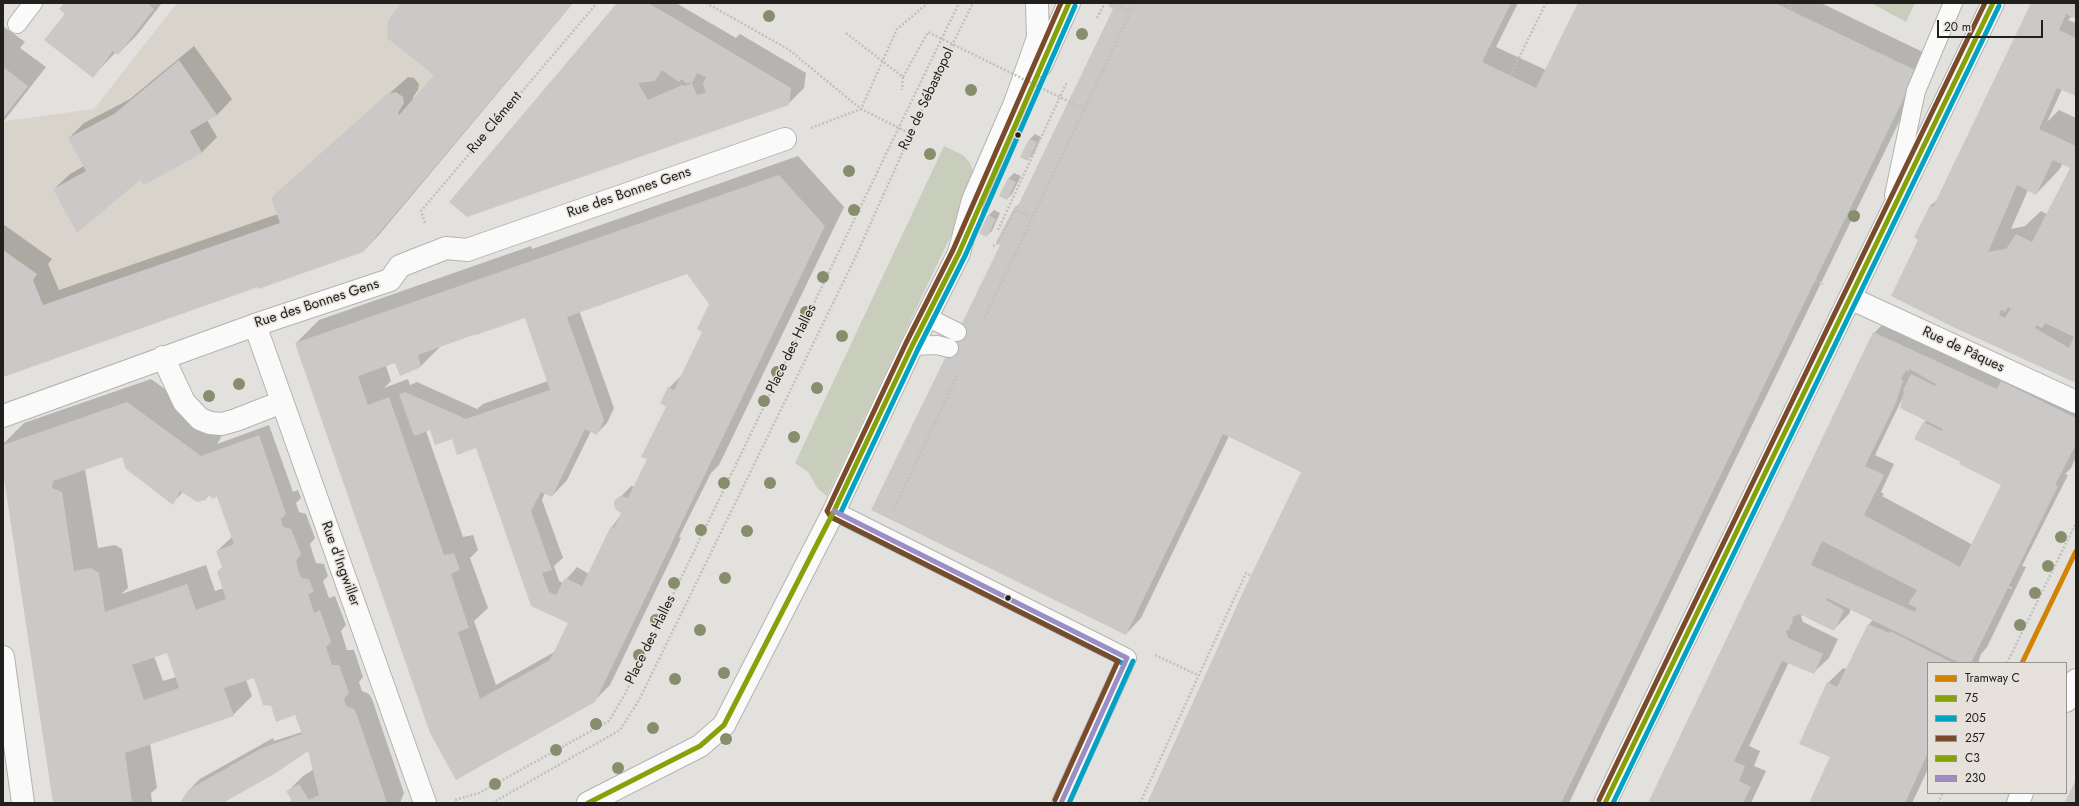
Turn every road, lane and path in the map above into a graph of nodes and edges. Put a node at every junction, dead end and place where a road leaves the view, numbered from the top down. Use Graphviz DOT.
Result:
graph roads {
  1 [pos="32,3"];
  2 [pos="597,3"];
  3 [pos="706,3"];
  4 [pos="928,3"];
  5 [pos="959,3"];
  6 [pos="973,3"];
  7 [pos="1037,3"];
  8 [pos="1069,3"];
  9 [pos="1113,3"];
  10 [pos="1135,3"];
  11 [pos="1546,3"];
  12 [pos="1789,3"];
  13 [pos="1952,3"];
  14 [pos="1993,3"];
  15 [pos="1791,11"];
  16 [pos="1131,12"];
  17 [pos="17,24"];
  18 [pos="846,33"];
  19 [pos="1510,76"];
  20 [pos="903,77"];
  21 [pos="902,90"];
  22 [pos="861,109"];
  23 [pos="1084,109"];
  24 [pos="899,128"];
  25 [pos="911,134"];
  26 [pos="785,138"];
  27 [pos="882,196"];
  28 [pos="1032,218"];
  29 [pos="1889,219"];
  30 [pos="998,243"];
  31 [pos="436,251"];
  32 [pos="959,253"];
  33 [pos="1850,298"];
  34 [pos="927,317"];
  35 [pos="255,325"];
  36 [pos="981,325"];
  37 [pos="912,346"];
  38 [pos="163,357"];
  39 [pos="961,368"];
  40 [pos="282,402"];
  41 [pos="2076,402"];
  42 [pos="3,416"];
  43 [pos="834,511"];
  44 [pos="889,518"];
  45 [pos="2076,524"];
  46 [pos="1251,576"];
  47 [pos="1148,651"];
  48 [pos="3,657"];
  49 [pos="2007,662"];
  50 [pos="1198,675"];
  51 [pos="2076,680"];
  52 [pos="2067,699"];
  53 [pos="1942,794"];
  54 [pos="450,801"];
  55 [pos="23,803"];
  56 [pos="425,803"];
  57 [pos="492,803"];
  58 [pos="588,803"];
  59 [pos="1061,803"];
  60 [pos="1140,803"];
  61 [pos="1605,803"];
  62 [pos="1938,803"];
  1 -- 17 [label="lane"];
  2 -- 31 [label="path, Rue Clément"];
  3 -- 22 [label="path"];
  4 -- 22 [label="path"];
  5 -- 24 [label="path, Place des Halles"];
  6 -- 25 [label="path, Rue de Sébastopol"];
  7 -- 32 [label="street"];
  8 -- 32 [label="street"];
  9 -- 16 [label="path"];
  10 -- 16 [label="path"];
  11 -- 19 [label="path"];
  12 -- 15 [label="path"];
  13 -- 29 [label="lane"];
  14 -- 29 [label="street"];
  16 -- 23 [label="path"];
  18 -- 20 [label="path"];
  20 -- 21 [label="path"];
  20 -- 23 [label="path, bridge"];
  22 -- 24 [label="path"];
  22 -- 26 [label="path"];
  23 -- 28 [label="path"];
  24 -- 25 [label="path"];
  24 -- 54 [label="path, Place des Halles"];
  25 -- 27 [label="path, Rue de Sébastopol"];
  26 -- 31 [label="street, Rue des Bonnes Gens"];
  27 -- 57 [label="path, Place des Halles"];
  28 -- 30 [label="path"];
  28 -- 36 [label="path"];
  29 -- 33 [label="street"];
  31 -- 35 [label="street, Rue des Bonnes Gens"];
  32 -- 34 [label="street"];
  33 -- 41 [label="street, Rue de Pâques"];
  33 -- 61 [label="street"];
  34 -- 37 [label="street"];
  34 -- 37 [label="lane"];
  35 -- 38 [label="street, Rue des Bonnes Gens"];
  35 -- 40 [label="street, Rue d'Ingwiller"];
  37 -- 43 [label="street"];
  38 -- 40 [label="street"];
  38 -- 42 [label="street, Rue des Bonnes Gens"];
  39 -- 44 [label="path"];
  40 -- 56 [label="street, Rue d'Ingwiller"];
  43 -- 58 [label="street"];
  43 -- 59 [label="lane"];
  45 -- 49 [label="path"];
  46 -- 50 [label="path"];
  47 -- 50 [label="path"];
  48 -- 55 [label="street"];
  50 -- 60 [label="path"];
  51 -- 52 [label="street"];
  53 -- 62 [label="path"];
}
